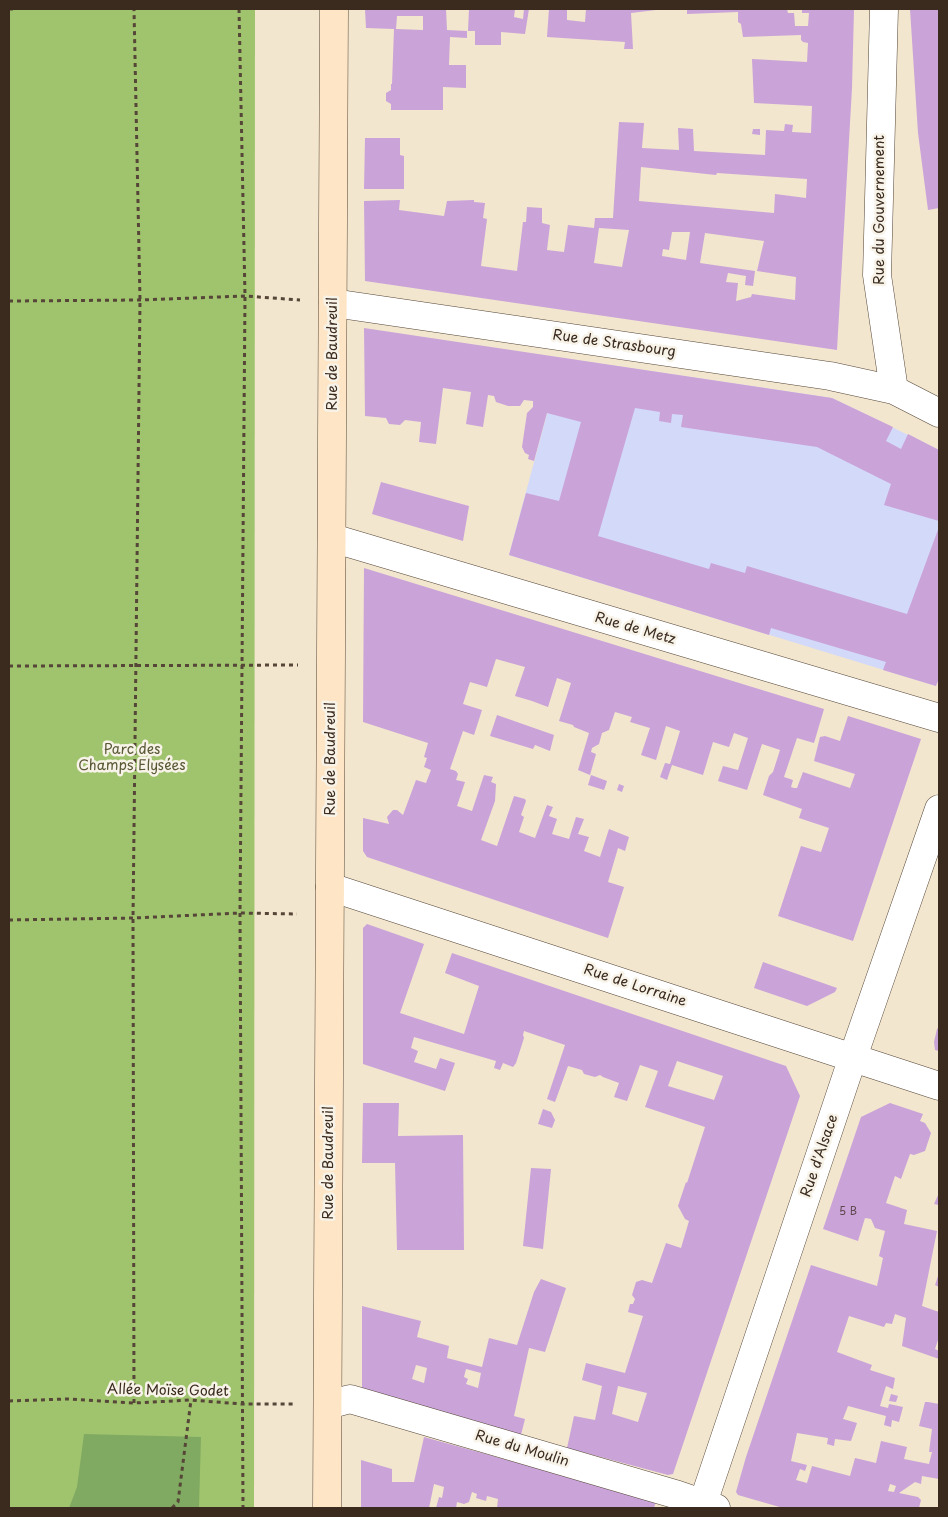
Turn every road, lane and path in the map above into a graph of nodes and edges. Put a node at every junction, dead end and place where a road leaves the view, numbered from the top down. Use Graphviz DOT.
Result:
graph roads {
  1 [pos="9,9"];
  2 [pos="17,9"];
  3 [pos="134,9"];
  4 [pos="239,9"];
  5 [pos="334,9"];
  6 [pos="884,9"];
  7 [pos="245,296"];
  8 [pos="140,300"];
  9 [pos="9,301"];
  10 [pos="333,303"];
  11 [pos="894,390"];
  12 [pos="939,413"];
  13 [pos="332,538"];
  14 [pos="331,665"];
  15 [pos="9,666"];
  16 [pos="137,666"];
  17 [pos="242,666"];
  18 [pos="939,718"];
  19 [pos="939,809"];
  20 [pos="330,886"];
  21 [pos="240,913"];
  22 [pos="330,914"];
  23 [pos="133,918"];
  24 [pos="9,920"];
  25 [pos="853,1057"];
  26 [pos="939,1086"];
  27 [pos="192,1400"];
  28 [pos="9,1401"];
  29 [pos="134,1403"];
  30 [pos="242,1404"];
  31 [pos="328,1405"];
  32 [pos="693,1504"];
  33 [pos="172,1508"];
  34 [pos="243,1508"];
  35 [pos="327,1508"];
  1 -- 2 [label="path"];
  3 -- 8 [label="path"];
  4 -- 7 [label="path"];
  5 -- 10 [label="main road, Rue de Baudreuil"];
  6 -- 11 [label="street, Rue du Gouvernement"];
  7 -- 8 [label="path"];
  7 -- 10 [label="path"];
  7 -- 17 [label="path"];
  8 -- 9 [label="path"];
  8 -- 16 [label="path"];
  10 -- 11 [label="street, Rue de Strasbourg"];
  10 -- 13 [label="main road, Rue de Baudreuil"];
  11 -- 12 [label="street"];
  13 -- 14 [label="main road, Rue de Baudreuil"];
  13 -- 18 [label="street, Rue de Metz"];
  14 -- 17 [label="path"];
  14 -- 20 [label="main road, Rue de Baudreuil"];
  15 -- 16 [label="path"];
  16 -- 17 [label="path"];
  16 -- 23 [label="path"];
  17 -- 21 [label="path"];
  19 -- 25 [label="street, Rue d'Alsace"];
  20 -- 22 [label="main road, Rue de Baudreuil"];
  20 -- 25 [label="street, Rue de Lorraine"];
  21 -- 22 [label="path"];
  21 -- 23 [label="path"];
  21 -- 30 [label="path"];
  22 -- 31 [label="main road, Rue de Baudreuil"];
  23 -- 24 [label="path"];
  23 -- 29 [label="path"];
  25 -- 26 [label="street, Rue de Lorraine"];
  25 -- 32 [label="street, Rue d'Alsace"];
  27 -- 29 [label="path, Allée Moïse Godet"];
  27 -- 30 [label="path, Allée Moïse Godet"];
  27 -- 33 [label="path"];
  28 -- 29 [label="path, Allée Moïse Godet"];
  30 -- 31 [label="path, Allée Moïse Godet"];
  30 -- 34 [label="path"];
  31 -- 32 [label="street, Rue du Moulin"];
  31 -- 35 [label="main road, Rue de Baudreuil"];
}
